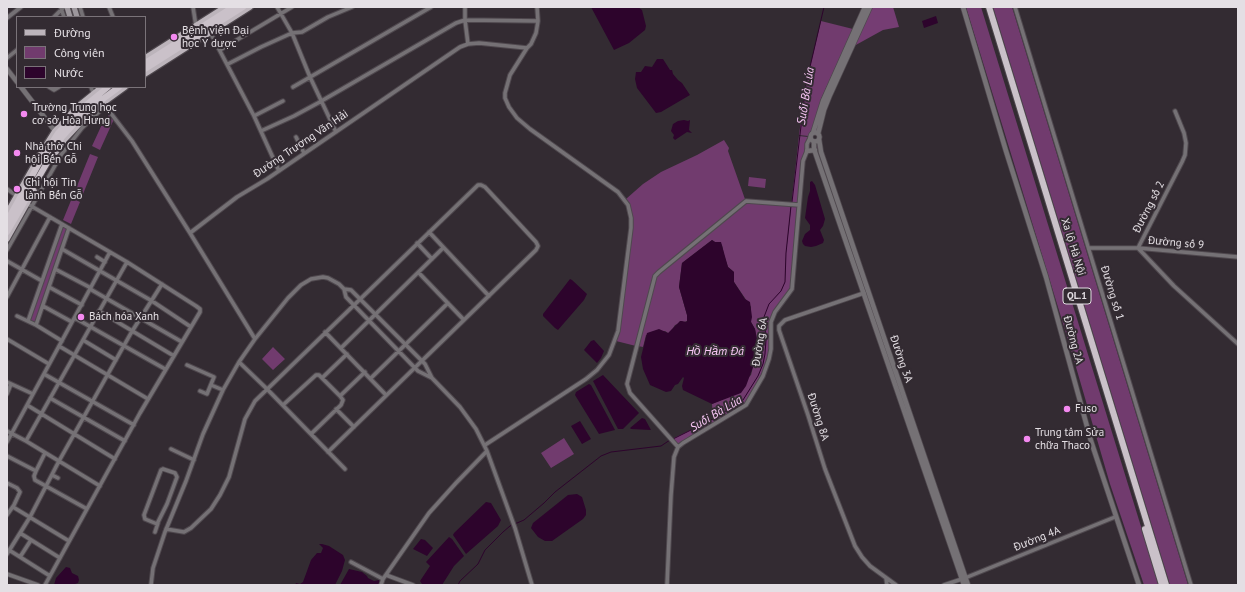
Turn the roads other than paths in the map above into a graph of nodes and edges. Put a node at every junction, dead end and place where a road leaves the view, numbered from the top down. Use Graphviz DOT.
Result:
graph roads {
  1 [pos="21,7"];
  2 [pos="108,7"];
  3 [pos="193,7"];
  4 [pos="225,7"];
  5 [pos="233,7"];
  6 [pos="243,7"];
  7 [pos="250,7"];
  8 [pos="277,7"];
  9 [pos="292,7"];
  10 [pos="352,7"];
  11 [pos="431,7"];
  12 [pos="465,7"];
  13 [pos="537,7"];
  14 [pos="864,7"];
  15 [pos="870,7"];
  16 [pos="963,7"];
  17 [pos="985,7"];
  18 [pos="989,7"];
  19 [pos="1015,7"];
  20 [pos="63,8"];
  21 [pos="281,13"];
  22 [pos="55,16"];
  23 [pos="69,16"];
  24 [pos="112,16"];
  25 [pos="7,18"];
  26 [pos="465,20"];
  27 [pos="538,20"];
  28 [pos="196,28"];
  29 [pos="210,31"];
  30 [pos="292,33"];
  31 [pos="854,36"];
  32 [pos="468,44"];
  33 [pos="527,48"];
  34 [pos="220,50"];
  35 [pos="16,51"];
  36 [pos="146,57"];
  37 [pos="7,58"];
  38 [pos="146,62"];
  39 [pos="228,64"];
  40 [pos="146,68"];
  41 [pos="7,69"];
  42 [pos="146,73"];
  43 [pos="310,77"];
  44 [pos="16,81"];
  45 [pos="292,87"];
  46 [pos="93,88"];
  47 [pos="122,88"];
  48 [pos="23,89"];
  49 [pos="105,94"];
  50 [pos="283,101"];
  51 [pos="321,102"];
  52 [pos="1175,111"];
  53 [pos="254,116"];
  54 [pos="54,129"];
  55 [pos="261,131"];
  56 [pos="336,132"];
  57 [pos="817,135"];
  58 [pos="296,137"];
  59 [pos="812,140"];
  60 [pos="815,150"];
  61 [pos="807,151"];
  62 [pos="304,153"];
  63 [pos="279,171"];
  64 [pos="24,187"];
  65 [pos="7,189"];
  66 [pos="16,196"];
  67 [pos="27,204"];
  68 [pos="797,205"];
  69 [pos="7,213"];
  70 [pos="50,217"];
  71 [pos="7,221"];
  72 [pos="62,224"];
  73 [pos="69,228"];
  74 [pos="7,232"];
  75 [pos="428,232"];
  76 [pos="190,233"];
  77 [pos="7,239"];
  78 [pos="417,243"];
  79 [pos="443,248"];
  80 [pos="1089,248"];
  81 [pos="1138,248"];
  82 [pos="62,249"];
  83 [pos="7,250"];
  84 [pos="110,252"];
  85 [pos="97,257"];
  86 [pos="1238,257"];
  87 [pos="432,259"];
  88 [pos="7,261"];
  89 [pos="105,262"];
  90 [pos="127,262"];
  91 [pos="22,269"];
  92 [pos="55,269"];
  93 [pos="100,271"];
  94 [pos="419,273"];
  95 [pos="116,280"];
  96 [pos="42,281"];
  97 [pos="162,284"];
  98 [pos="49,287"];
  99 [pos="90,289"];
  100 [pos="344,289"];
  101 [pos="866,292"];
  102 [pos="489,296"];
  103 [pos="7,297"];
  104 [pos="106,298"];
  105 [pos="360,298"];
  106 [pos="152,301"];
  107 [pos="448,303"];
  108 [pos="82,305"];
  109 [pos="353,305"];
  110 [pos="43,306"];
  111 [pos="99,311"];
  112 [pos="376,315"];
  113 [pos="17,316"];
  114 [pos="75,318"];
  115 [pos="142,318"];
  116 [pos="464,320"];
  117 [pos="28,321"];
  118 [pos="369,321"];
  119 [pos="72,322"];
  120 [pos="36,325"];
  121 [pos="90,326"];
  122 [pos="191,327"];
  123 [pos="132,331"];
  124 [pos="325,332"];
  125 [pos="7,339"];
  126 [pos="255,339"];
  127 [pos="83,340"];
  128 [pos="62,341"];
  129 [pos="182,342"];
  130 [pos="406,344"];
  131 [pos="1238,344"];
  132 [pos="59,346"];
  133 [pos="125,346"];
  134 [pos="341,348"];
  135 [pos="398,351"];
  136 [pos="347,354"];
  137 [pos="74,356"];
  138 [pos="174,356"];
  139 [pos="116,360"];
  140 [pos="422,361"];
  141 [pos="239,362"];
  142 [pos="49,364"];
  143 [pos="425,364"];
  144 [pos="187,365"];
  145 [pos="414,368"];
  146 [pos="165,369"];
  147 [pos="418,371"];
  148 [pos="365,372"];
  149 [pos="44,374"];
  150 [pos="108,375"];
  151 [pos="322,378"];
  152 [pos="371,378"];
  153 [pos="432,378"];
  154 [pos="7,382"];
  155 [pos="59,383"];
  156 [pos="11,384"];
  157 [pos="211,385"];
  158 [pos="267,388"];
  159 [pos="223,390"];
  160 [pos="200,391"];
  161 [pos="7,394"];
  162 [pos="33,394"];
  163 [pos="386,395"];
  164 [pos="340,396"];
  165 [pos="50,398"];
  166 [pos="148,399"];
  167 [pos="93,402"];
  168 [pos="27,405"];
  169 [pos="283,405"];
  170 [pos="336,410"];
  171 [pos="41,414"];
  172 [pos="84,417"];
  173 [pos="134,425"];
  174 [pos="354,427"];
  175 [pos="9,432"];
  176 [pos="74,434"];
  177 [pos="311,434"];
  178 [pos="26,441"];
  179 [pos="125,441"];
  180 [pos="7,442"];
  181 [pos="485,445"];
  182 [pos="676,446"];
  183 [pos="171,449"];
  184 [pos="487,451"];
  185 [pos="45,452"];
  186 [pos="328,452"];
  187 [pos="7,456"];
  188 [pos="115,459"];
  189 [pos="194,460"];
  190 [pos="59,461"];
  191 [pos="345,469"];
  192 [pos="36,471"];
  193 [pos="52,474"];
  194 [pos="58,478"];
  195 [pos="7,483"];
  196 [pos="46,486"];
  197 [pos="100,486"];
  198 [pos="167,504"];
  199 [pos="176,506"];
  200 [pos="13,507"];
  201 [pos="87,509"];
  202 [pos="7,515"];
  203 [pos="30,517"];
  204 [pos="1115,517"];
  205 [pos="158,523"];
  206 [pos="166,529"];
  207 [pos="155,532"];
  208 [pos="20,533"];
  209 [pos="31,540"];
  210 [pos="69,541"];
  211 [pos="8,552"];
  212 [pos="20,557"];
  213 [pos="60,558"];
  214 [pos="351,562"];
  215 [pos="7,574"];
  216 [pos="386,575"];
  217 [pos="50,576"];
  218 [pos="886,578"];
  219 [pos="383,579"];
  220 [pos="963,579"];
  221 [pos="38,585"];
  222 [pos="45,585"];
  223 [pos="151,585"];
  224 [pos="381,585"];
  225 [pos="413,585"];
  226 [pos="532,585"];
  227 [pos="667,585"];
  228 [pos="887,585"];
  229 [pos="896,585"];
  230 [pos="944,585"];
  231 [pos="964,585"];
  232 [pos="968,585"];
  233 [pos="1139,585"];
  234 [pos="1162,585"];
  235 [pos="1166,585"];
  236 [pos="1191,585"];
  1 -- 25 [label="street"];
  2 -- 24 [label="street"];
  3 -- 28 [label="street"];
  4 -- 28 [label="main road"];
  5 -- 28 [label="highway"];
  6 -- 29 [label="highway"];
  7 -- 29 [label="main road"];
  8 -- 21 [label="street"];
  9 -- 21 [label="street"];
  10 -- 30 [label="street"];
  11 -- 43 [label="street"];
  12 -- 26 [label="street"];
  13 -- 27 [label="street"];
  14 -- 31 [label="street, Đường 3A"];
  15 -- 31 [label="street, Đường 3A"];
  16 -- 204 [label="street, Đường 2A"];
  17 -- 234 [label="highway, Xa lộ Hà Nội / QL.1"];
  18 -- 235 [label="highway, Xa lộ Hà Nội / QL.1"];
  19 -- 80 [label="street, Đường số 1"];
  20 -- 22 [label="street"];
  20 -- 23 [label="main road"];
  21 -- 30 [label="street"];
  21 -- 34 [label="street"];
  26 -- 27 [label="street"];
  26 -- 32 [label="street"];
  26 -- 51 [label="street"];
  27 -- 33 [label="street"];
  28 -- 36 [label="main road"];
  28 -- 38 [label="highway"];
  29 -- 34 [label="street"];
  29 -- 40 [label="highway"];
  29 -- 42 [label="main road"];
  30 -- 39 [label="street"];
  30 -- 43 [label="street"];
  31 -- 57 [label="street, Đường 3A"];
  32 -- 33 [label="street"];
  32 -- 56 [label="street, Đường Trương Văn Hải"];
  33 -- 181 [label="street"];
  34 -- 39 [label="street"];
  35 -- 37 [label="street"];
  39 -- 53 [label="street"];
  41 -- 44 [label="street"];
  43 -- 45 [label="street"];
  43 -- 51 [label="street"];
  46 -- 49 [label="street"];
  47 -- 49 [label="main road"];
  48 -- 54 [label="street"];
  49 -- 54 [label="main road"];
  49 -- 64 [label="highway"];
  49 -- 67 [label="main road"];
  49 -- 67 [label="highway"];
  49 -- 76 [label="street"];
  50 -- 53 [label="street"];
  51 -- 55 [label="street"];
  51 -- 56 [label="street"];
  52 -- 81 [label="street, Đường số 2"];
  53 -- 55 [label="street"];
  54 -- 64 [label="main road"];
  55 -- 63 [label="street"];
  56 -- 62 [label="street, Đường Trương Văn Hải"];
  57 -- 59 [label="street"];
  57 -- 59 [label="street"];
  57 -- 101 [label="street, Đường 3A"];
  58 -- 62 [label="street"];
  59 -- 60 [label="street, Đường 3A"];
  59 -- 61 [label="street, Đường 6A"];
  60 -- 61 [label="street"];
  60 -- 101 [label="street, Đường 3A"];
  61 -- 68 [label="street, Đường 6A"];
  62 -- 63 [label="street, Đường Trương Văn Hải"];
  63 -- 76 [label="street, Đường Trương Văn Hải"];
  64 -- 66 [label="main road"];
  64 -- 71 [label="highway"];
  65 -- 66 [label="street"];
  66 -- 69 [label="main road"];
  67 -- 70 [label="street"];
  67 -- 74 [label="highway"];
  67 -- 77 [label="main road"];
  67 -- 83 [label="street"];
  68 -- 182 [label="street, Đường 6A"];
  68 -- 182 [label="street"];
  70 -- 72 [label="street"];
  70 -- 91 [label="street"];
  72 -- 73 [label="street"];
  72 -- 96 [label="street"];
  73 -- 82 [label="street"];
  73 -- 84 [label="street"];
  75 -- 78 [label="street"];
  75 -- 79 [label="street"];
  75 -- 102 [label="street"];
  76 -- 126 [label="street"];
  78 -- 87 [label="street"];
  78 -- 105 [label="street"];
  79 -- 87 [label="street"];
  79 -- 102 [label="street"];
  80 -- 81 [label="street, Đường số 9"];
  80 -- 236 [label="street, Đường số 1"];
  81 -- 86 [label="street, Đường số 9"];
  81 -- 131 [label="street, Đường số 2"];
  82 -- 92 [label="street"];
  82 -- 93 [label="street"];
  84 -- 89 [label="street"];
  84 -- 90 [label="street"];
  85 -- 89 [label="street"];
  87 -- 94 [label="street"];
  88 -- 91 [label="street"];
  89 -- 93 [label="street"];
  90 -- 95 [label="street"];
  90 -- 97 [label="street"];
  91 -- 96 [label="street"];
  91 -- 103 [label="street"];
  92 -- 98 [label="street"];
  92 -- 99 [label="street"];
  93 -- 95 [label="street"];
  93 -- 99 [label="street"];
  94 -- 107 [label="street"];
  94 -- 112 [label="street"];
  95 -- 104 [label="street"];
  95 -- 106 [label="street"];
  96 -- 117 [label="street"];
  97 -- 106 [label="street"];
  97 -- 122 [label="street"];
  98 -- 108 [label="street"];
  98 -- 110 [label="street"];
  99 -- 104 [label="street"];
  99 -- 108 [label="street"];
  100 -- 105 [label="street"];
  100 -- 109 [label="street"];
  100 -- 126 [label="street"];
  101 -- 218 [label="street, Đường 8A"];
  101 -- 220 [label="street, Đường 3A"];
  102 -- 116 [label="street"];
  104 -- 111 [label="street"];
  104 -- 115 [label="street"];
  105 -- 109 [label="street"];
  105 -- 112 [label="street"];
  106 -- 115 [label="street"];
  106 -- 122 [label="street"];
  107 -- 116 [label="street"];
  107 -- 130 [label="street"];
  108 -- 114 [label="street"];
  109 -- 118 [label="street"];
  109 -- 124 [label="street"];
  110 -- 119 [label="street"];
  110 -- 120 [label="street"];
  111 -- 121 [label="street"];
  111 -- 123 [label="street"];
  112 -- 118 [label="street"];
  112 -- 130 [label="street"];
  113 -- 117 [label="street"];
  114 -- 119 [label="street"];
  114 -- 121 [label="street"];
  115 -- 123 [label="street"];
  115 -- 129 [label="street"];
  116 -- 140 [label="street"];
  117 -- 120 [label="street"];
  118 -- 134 [label="street"];
  118 -- 135 [label="street"];
  119 -- 128 [label="street"];
  120 -- 128 [label="street"];
  121 -- 127 [label="street"];
  121 -- 133 [label="street"];
  122 -- 129 [label="street"];
  123 -- 133 [label="street"];
  123 -- 138 [label="street"];
  124 -- 134 [label="street"];
  124 -- 158 [label="street"];
  125 -- 142 [label="street"];
  126 -- 141 [label="street"];
  127 -- 137 [label="street"];
  127 -- 139 [label="street"];
  128 -- 132 [label="street"];
  129 -- 138 [label="street"];
  130 -- 135 [label="street"];
  130 -- 140 [label="street"];
  132 -- 137 [label="street"];
  132 -- 142 [label="street"];
  133 -- 139 [label="street"];
  133 -- 146 [label="street"];
  134 -- 136 [label="street"];
  135 -- 145 [label="street"];
  135 -- 152 [label="street"];
  136 -- 148 [label="street"];
  136 -- 151 [label="street"];
  137 -- 150 [label="street"];
  137 -- 155 [label="street"];
  138 -- 146 [label="street"];
  139 -- 150 [label="street"];
  140 -- 143 [label="street"];
  140 -- 145 [label="street"];
  141 -- 158 [label="street"];
  141 -- 159 [label="street"];
  142 -- 149 [label="street"];
  143 -- 147 [label="street"];
  143 -- 153 [label="street"];
  144 -- 157 [label="street"];
  145 -- 147 [label="street"];
  145 -- 163 [label="street"];
  146 -- 166 [label="street"];
  147 -- 153 [label="street"];
  148 -- 152 [label="street"];
  148 -- 164 [label="street"];
  149 -- 155 [label="street"];
  149 -- 162 [label="street"];
  150 -- 166 [label="street"];
  150 -- 167 [label="street"];
  151 -- 164 [label="street"];
  151 -- 169 [label="street"];
  152 -- 163 [label="street"];
  153 -- 181 [label="street"];
  154 -- 156 [label="street"];
  155 -- 165 [label="street"];
  155 -- 167 [label="street"];
  156 -- 161 [label="street"];
  156 -- 162 [label="street"];
  157 -- 159 [label="street"];
  157 -- 160 [label="street"];
  158 -- 169 [label="street"];
  158 -- 206 [label="street"];
  159 -- 189 [label="street"];
  162 -- 168 [label="street"];
  163 -- 174 [label="street"];
  164 -- 170 [label="street"];
  165 -- 171 [label="street"];
  165 -- 172 [label="street"];
  166 -- 173 [label="street"];
  167 -- 172 [label="street"];
  167 -- 173 [label="street"];
  168 -- 171 [label="street"];
  168 -- 175 [label="street"];
  169 -- 177 [label="street"];
  170 -- 174 [label="street"];
  170 -- 177 [label="street"];
  171 -- 176 [label="street"];
  171 -- 178 [label="street"];
  172 -- 176 [label="street"];
  172 -- 179 [label="street"];
  173 -- 179 [label="street"];
  174 -- 186 [label="street"];
  175 -- 178 [label="street"];
  175 -- 180 [label="street"];
  176 -- 188 [label="street"];
  176 -- 190 [label="street"];
  177 -- 186 [label="street"];
  178 -- 185 [label="street"];
  179 -- 188 [label="street"];
  181 -- 184 [label="street"];
  182 -- 227 [label="street"];
  183 -- 189 [label="street"];
  184 -- 216 [label="street"];
  184 -- 226 [label="street"];
  185 -- 190 [label="street"];
  185 -- 192 [label="street"];
  186 -- 191 [label="street"];
  187 -- 192 [label="street"];
  188 -- 197 [label="street"];
  189 -- 199 [label="street"];
  190 -- 193 [label="street"];
  190 -- 197 [label="street"];
  192 -- 196 [label="street"];
  193 -- 194 [label="street"];
  193 -- 196 [label="street"];
  195 -- 200 [label="street"];
  196 -- 201 [label="street"];
  196 -- 203 [label="street"];
  197 -- 201 [label="street"];
  198 -- 199 [label="street"];
  198 -- 205 [label="street"];
  198 -- 205 [label="street"];
  199 -- 206 [label="street"];
  200 -- 202 [label="street"];
  200 -- 203 [label="street"];
  201 -- 210 [label="street"];
  203 -- 208 [label="street"];
  203 -- 210 [label="street"];
  204 -- 220 [label="street, Đường 4A"];
  204 -- 233 [label="street, Đường 2A"];
  205 -- 207 [label="street"];
  206 -- 223 [label="street"];
  208 -- 209 [label="street"];
  208 -- 211 [label="street"];
  209 -- 212 [label="street"];
  209 -- 213 [label="street"];
  210 -- 213 [label="street"];
  211 -- 212 [label="street"];
  212 -- 217 [label="street"];
  213 -- 217 [label="street"];
  214 -- 219 [label="street"];
  215 -- 221 [label="street"];
  216 -- 219 [label="street"];
  216 -- 225 [label="street"];
  217 -- 222 [label="street"];
  218 -- 228 [label="street"];
  218 -- 229 [label="street, Đường 8A"];
  219 -- 224 [label="street"];
  220 -- 230 [label="street, Đường 4A"];
  220 -- 231 [label="street, Đường 3A"];
  220 -- 232 [label="street, Đường 3A"];
}
